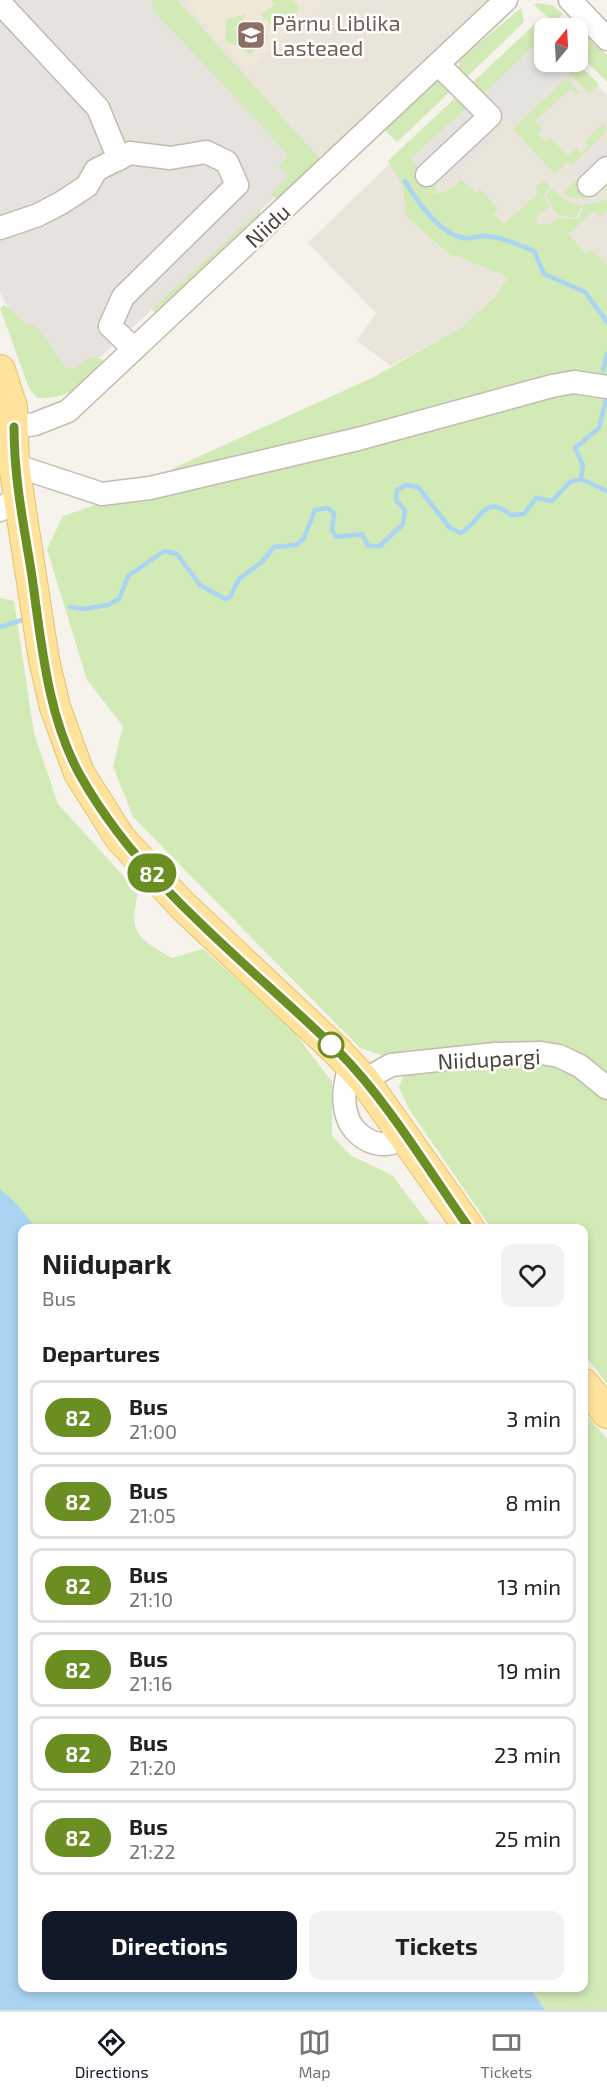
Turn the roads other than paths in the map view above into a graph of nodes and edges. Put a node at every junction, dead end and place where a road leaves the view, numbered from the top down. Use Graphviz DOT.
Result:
graph roads {
  1 [pos="506,0"];
  2 [pos="570,0"];
  3 [pos="0,3"];
  4 [pos="607,39"];
  5 [pos="438,64"];
  6 [pos="119,159"];
  7 [pos="607,168"];
  8 [pos="427,175"];
  9 [pos="589,185"];
  10 [pos="0,228"];
  11 [pos="134,349"];
  12 [pos="0,370"];
  13 [pos="607,387"];
  14 [pos="14,427"];
  15 [pos="14,465"];
  16 [pos="9,503"];
  17 [pos="357,1072"];
  18 [pos="607,1088"];
  19 [pos="466,1224"];
  20 [pos="588,1389"];
  21 [pos="607,1413"];
  1 -- 5 [label="street, Niidu"];
  2 -- 4 [label="street"];
  3 -- 6 [label="street"];
  5 -- 8 [label="street"];
  5 -- 11 [label="street, Niidu"];
  6 -- 10 [label="street"];
  6 -- 11 [label="street"];
  7 -- 9 [label="street"];
  11 -- 14 [label="street, Niidu"];
  12 -- 14 [label="main road"];
  13 -- 15 [label="street"];
  14 -- 15 [label="main road"];
  15 -- 16 [label="main road"];
  16 -- 17 [label="main road"];
  17 -- 18 [label="street, Niidupargi"];
  17 -- 19 [label="main road"];
  20 -- 21 [label="main road"];
}
